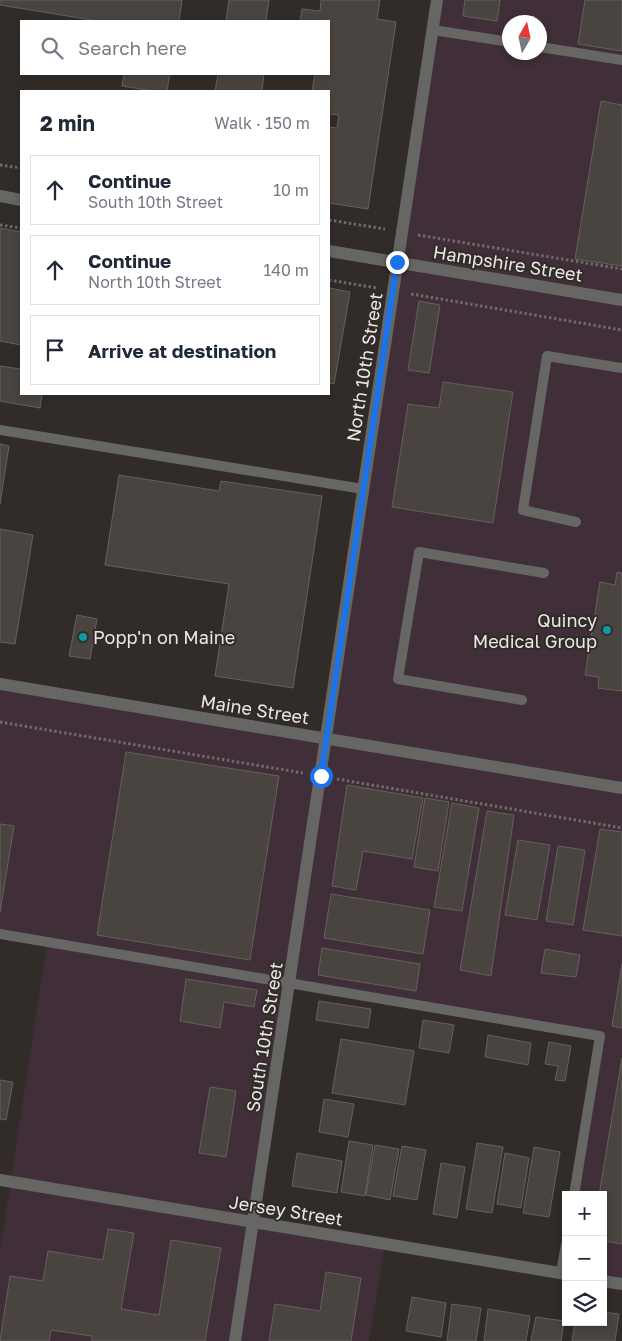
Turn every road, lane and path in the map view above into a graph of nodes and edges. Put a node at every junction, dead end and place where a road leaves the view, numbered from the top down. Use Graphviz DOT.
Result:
graph roads {
  1 [pos="437,0"];
  2 [pos="433,30"];
  3 [pos="502,41"];
  4 [pos="547,48"];
  5 [pos="622,60"];
  6 [pos="0,165"];
  7 [pos="20,168"];
  8 [pos="0,196"];
  9 [pos="20,200"];
  10 [pos="330,220"];
  11 [pos="0,224"];
  12 [pos="20,228"];
  13 [pos="402,232"];
  14 [pos="330,251"];
  15 [pos="397,262"];
  16 [pos="622,269"];
  17 [pos="330,280"];
  18 [pos="393,291"];
  19 [pos="622,300"];
  20 [pos="622,330"];
  21 [pos="622,368"];
  22 [pos="0,430"];
  23 [pos="364,489"];
  24 [pos="576,522"];
  25 [pos="544,573"];
  26 [pos="0,684"];
  27 [pos="522,700"];
  28 [pos="326,738"];
  29 [pos="622,788"];
  30 [pos="0,934"];
  31 [pos="290,983"];
  32 [pos="0,1180"];
  33 [pos="575,1191"];
  34 [pos="253,1222"];
  35 [pos="562,1274"];
  36 [pos="607,1281"];
  37 [pos="622,1284"];
  38 [pos="236,1341"];
  1 -- 2 [label="street, North 10th Street"];
  2 -- 3 [label="lane"];
  2 -- 13 [label="street, North 10th Street"];
  4 -- 5 [label="lane"];
  6 -- 7 [label="path"];
  8 -- 9 [label="street"];
  10 -- 13 [label="path"];
  11 -- 12 [label="path"];
  13 -- 15 [label="street, North 10th Street"];
  13 -- 16 [label="path"];
  14 -- 15 [label="street, Hampshire Street"];
  15 -- 18 [label="street, North 10th Street"];
  15 -- 19 [label="street, Hampshire Street"];
  17 -- 18 [label="path"];
  18 -- 20 [label="path"];
  18 -- 23 [label="street, North 10th Street"];
  21 -- 24 [label="lane"];
  22 -- 23 [label="lane"];
  23 -- 28 [label="street, North 10th Street"];
  25 -- 27 [label="lane"];
  26 -- 28 [label="street, Maine Street"];
  28 -- 29 [label="street, Maine Street"];
  28 -- 31 [label="street, South 10th Street"];
  30 -- 31 [label="lane"];
  31 -- 33 [label="lane"];
  31 -- 34 [label="street, South 10th Street"];
  32 -- 34 [label="street, Jersey Street"];
  34 -- 35 [label="street, Jersey Street"];
  34 -- 38 [label="street, South 10th Street"];
  36 -- 37 [label="street"];
}
